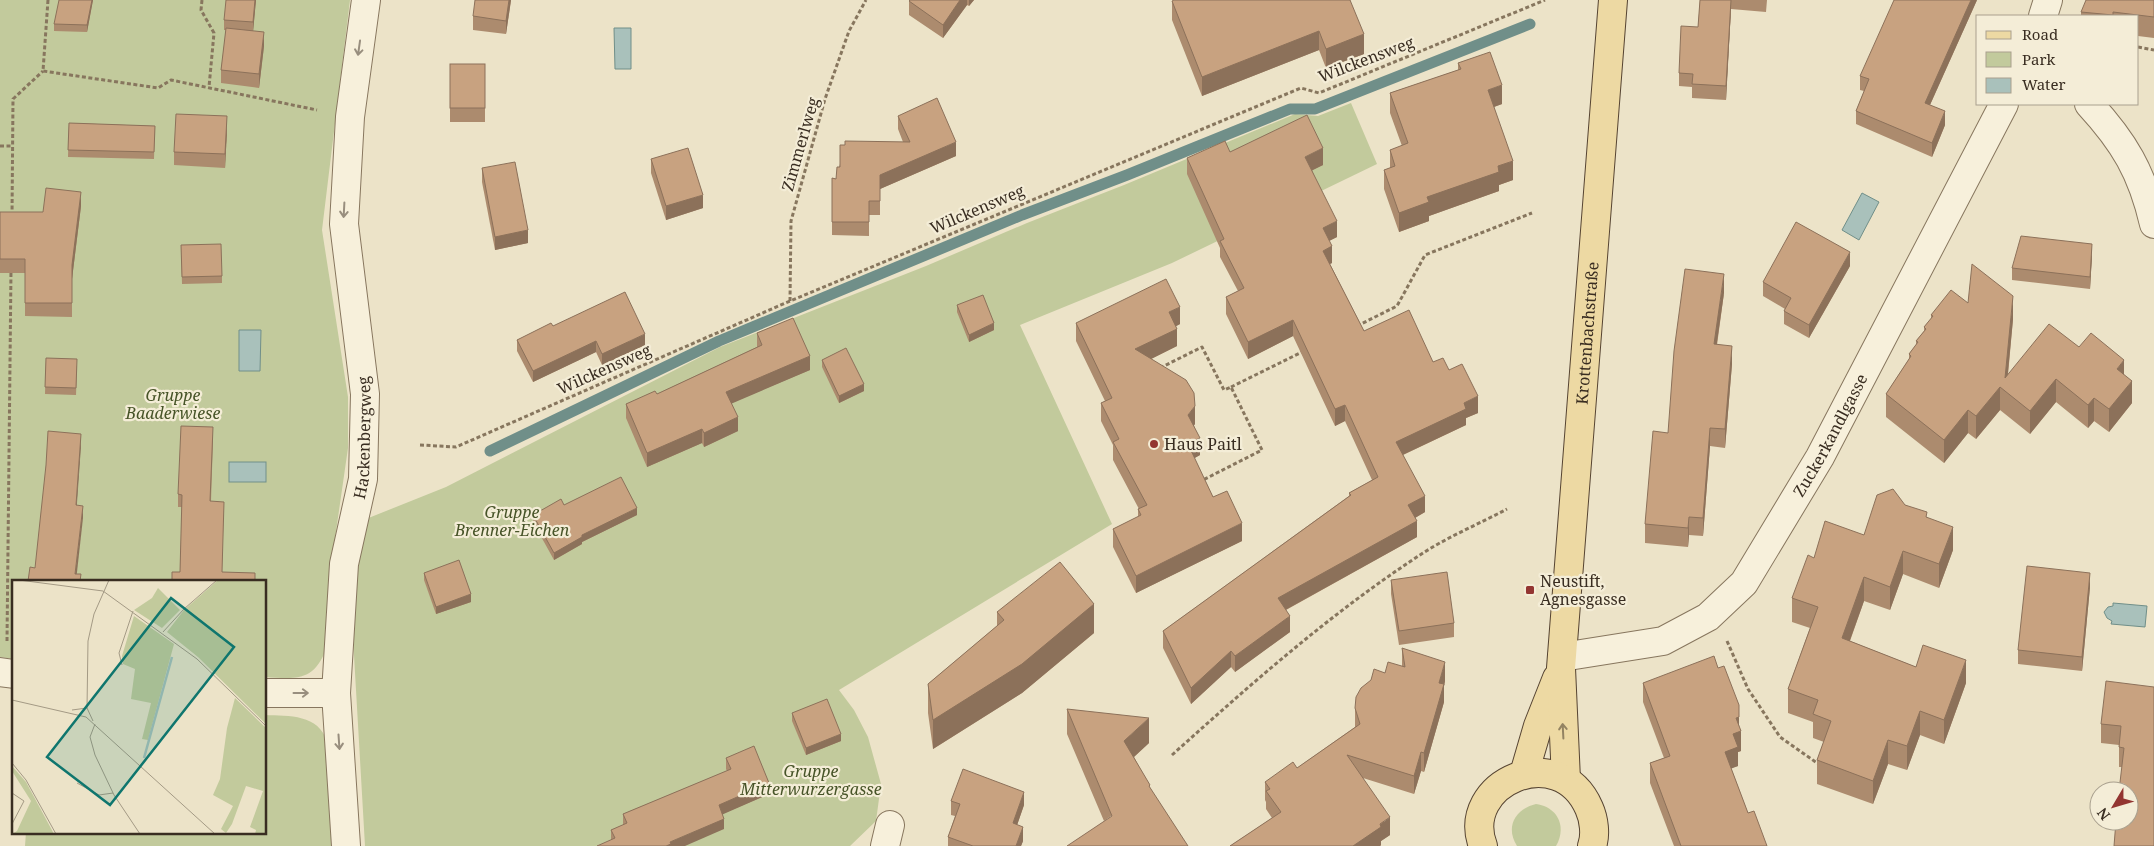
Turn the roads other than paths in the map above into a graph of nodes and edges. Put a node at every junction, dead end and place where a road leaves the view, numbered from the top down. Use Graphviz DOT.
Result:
graph roads {
  1 [pos="366,0"];
  2 [pos="1613,0"];
  3 [pos="2048,0"];
  4 [pos="2043,15"];
  5 [pos="2003,105"];
  6 [pos="2090,105"];
  7 [pos="2154,224"];
  8 [pos="1561,663"];
  9 [pos="266,693"];
  10 [pos="336,693"];
  11 [pos="1524,774"];
  12 [pos="1566,780"];
  13 [pos="1478,843"];
  14 [pos="346,846"];
  15 [pos="1592,846"];
  1 -- 10 [label="street, Hackenbergweg, one-way"];
  2 -- 8 [label="main road, Krottenbachstraße"];
  3 -- 4 [label="street"];
  5 -- 8 [label="street, Zuckerkandlgasse"];
  6 -- 7 [label="street"];
  8 -- 11 [label="main road, Krottenbachstraße"];
  12 -- 8 [label="main road, Krottenbachstraße, one-way"];
  9 -- 10 [label="street, one-way"];
  10 -- 14 [label="street, Hackenbergweg, one-way"];
  11 -- 12 [label="main road"];
  11 -- 13 [label="main road"];
  12 -- 15 [label="main road"];
}
